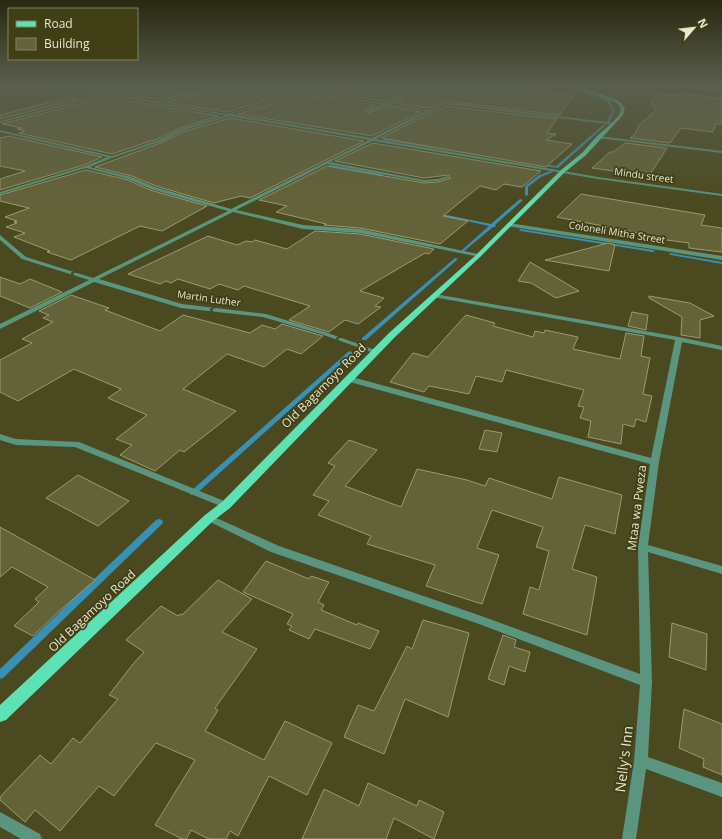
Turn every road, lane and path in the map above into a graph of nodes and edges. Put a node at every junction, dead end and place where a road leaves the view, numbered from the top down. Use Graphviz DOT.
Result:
graph roads {
  1 [pos="197,125"];
  2 [pos="287,125"];
  3 [pos="401,125"];
  4 [pos="613,125"];
  5 [pos="0,131"];
  6 [pos="599,137"];
  7 [pos="371,140"];
  8 [pos="722,152"];
  9 [pos="111,158"];
  10 [pos="326,163"];
  11 [pos="86,167"];
  12 [pos="563,171"];
  13 [pos="448,177"];
  14 [pos="1,192"];
  15 [pos="722,195"];
  16 [pos="231,210"];
  17 [pos="509,225"];
  18 [pos="0,237"];
  19 [pos="478,256"];
  20 [pos="722,258"];
  21 [pos="91,279"];
  22 [pos="435,296"];
  23 [pos="0,327"];
  24 [pos="679,339"];
  25 [pos="722,348"];
  26 [pos="376,352"];
  27 [pos="349,379"];
  28 [pos="0,437"];
  29 [pos="655,462"];
  30 [pos="226,505"];
  31 [pos="209,518"];
  32 [pos="643,547"];
  33 [pos="722,570"];
  34 [pos="646,682"];
  35 [pos="0,715"];
  36 [pos="641,761"];
  37 [pos="722,790"];
  38 [pos="0,819"];
  39 [pos="35,839"];
  40 [pos="629,839"];
  1 -- 9 [label="street"];
  2 -- 7 [label="street, Mindu street"];
  3 -- 7 [label="street"];
  4 -- 6 [label="main road, Old Bagamoyo Road"];
  5 -- 9 [label="street"];
  6 -- 8 [label="street"];
  6 -- 12 [label="main road, Old Bagamoyo Road"];
  7 -- 10 [label="street"];
  7 -- 12 [label="street, Mindu street"];
  9 -- 11 [label="street"];
  10 -- 13 [label="street"];
  10 -- 16 [label="street"];
  11 -- 14 [label="street"];
  11 -- 16 [label="street"];
  12 -- 15 [label="street, Mindu street"];
  12 -- 17 [label="main road, Old Bagamoyo Road"];
  16 -- 19 [label="street"];
  16 -- 21 [label="street"];
  17 -- 19 [label="main road, Old Bagamoyo Road"];
  17 -- 20 [label="street, Coloneli Mitha Street"];
  21 -- 18 [label="street, Martin Luther, one-way"];
  19 -- 22 [label="main road, Old Bagamoyo Road"];
  21 -- 23 [label="street"];
  26 -- 21 [label="street, Martin Luther, one-way"];
  22 -- 24 [label="street"];
  22 -- 26 [label="main road, Old Bagamoyo Road"];
  24 -- 25 [label="street"];
  24 -- 29 [label="street, Mtaa wa Pweza"];
  26 -- 27 [label="main road, Old Bagamoyo Road"];
  27 -- 29 [label="street"];
  27 -- 30 [label="main road, Old Bagamoyo Road"];
  28 -- 30 [label="street"];
  29 -- 32 [label="street, Mtaa wa Pweza"];
  30 -- 31 [label="main road, Old Bagamoyo Road"];
  31 -- 34 [label="street"];
  31 -- 35 [label="main road, Old Bagamoyo Road"];
  32 -- 33 [label="street"];
  32 -- 34 [label="street, Mtaa wa Pweza"];
  34 -- 36 [label="street, Nelly's Inn"];
  36 -- 37 [label="street"];
  36 -- 40 [label="street, Nelly's Inn"];
  38 -- 39 [label="street"];
}
